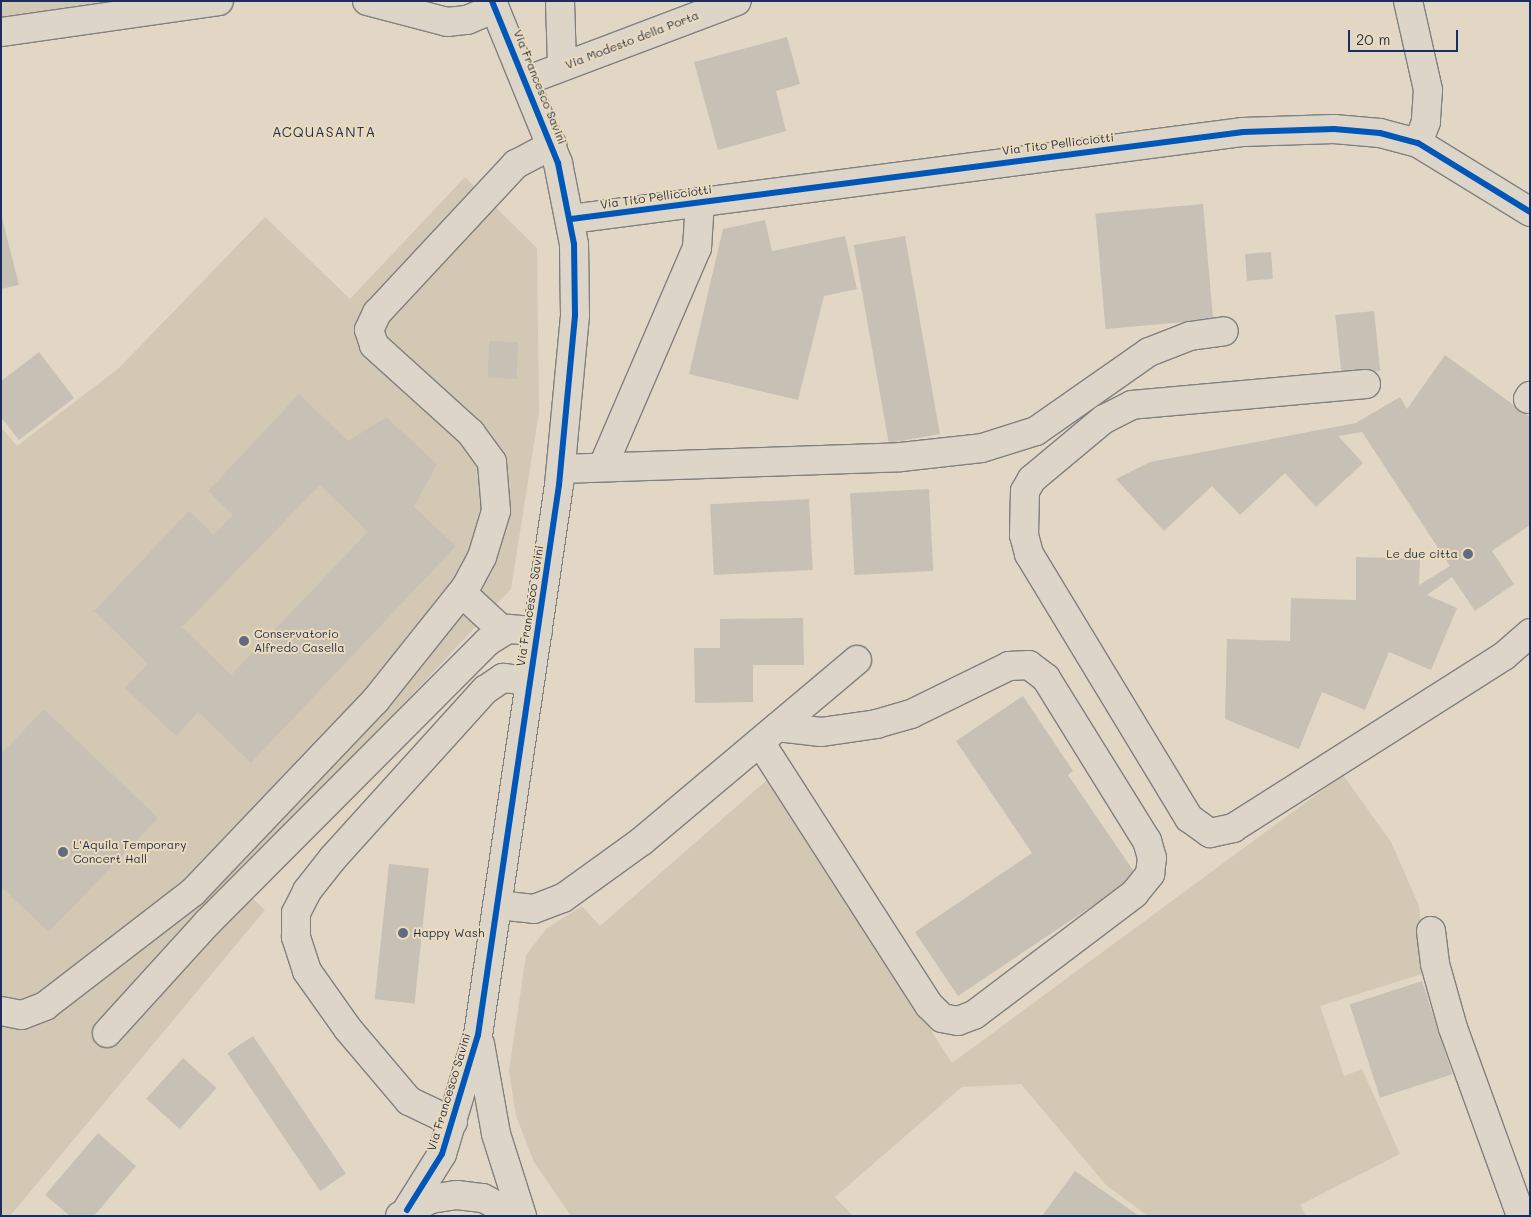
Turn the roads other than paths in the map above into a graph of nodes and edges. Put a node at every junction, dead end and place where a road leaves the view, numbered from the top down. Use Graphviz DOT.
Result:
graph roads {
  1 [pos="219,1"];
  2 [pos="367,1"];
  3 [pos="560,1"];
  4 [pos="737,1"];
  5 [pos="1408,1"];
  6 [pos="494,5"];
  7 [pos="1,32"];
  8 [pos="562,66"];
  9 [pos="528,80"];
  10 [pos="1418,143"];
  11 [pos="552,145"];
  12 [pos="700,202"];
  13 [pos="1530,212"];
  14 [pos="570,220"];
  15 [pos="1224,331"];
  16 [pos="1366,384"];
  17 [pos="603,466"];
  18 [pos="561,469"];
  19 [pos="462,593"];
  20 [pos="503,631"];
  21 [pos="538,631"];
  22 [pos="1530,633"];
  23 [pos="857,660"];
  24 [pos="530,681"];
  25 [pos="768,734"];
  26 [pos="497,905"];
  27 [pos="1431,932"];
  28 [pos="1,1011"];
  29 [pos="107,1033"];
  30 [pos="478,1035"];
  31 [pos="453,1122"];
  32 [pos="404,1213"];
  33 [pos="517,1216"];
  34 [pos="522,1216"];
  35 [pos="1521,1216"];
  1 -- 7 [label="street"];
  2 -- 6 [label="street"];
  3 -- 8 [label="street"];
  4 -- 8 [label="street, Via Modesto della Porta"];
  5 -- 10 [label="street"];
  6 -- 9 [label="street, Via Francesco Savini"];
  8 -- 9 [label="street, Via Modesto della Porta"];
  9 -- 11 [label="street, Via Francesco Savini"];
  10 -- 12 [label="street, Via Tito Pellicciotti"];
  10 -- 13 [label="street, Via Tito Pellicciotti"];
  11 -- 14 [label="street, Via Francesco Savini"];
  11 -- 19 [label="street"];
  12 -- 14 [label="street, Via Tito Pellicciotti"];
  12 -- 17 [label="street"];
  14 -- 18 [label="street, Via Francesco Savini"];
  15 -- 17 [label="street"];
  16 -- 22 [label="street"];
  17 -- 18 [label="street"];
  18 -- 21 [label="street, Via Francesco Savini"];
  19 -- 20 [label="street"];
  19 -- 28 [label="street"];
  20 -- 21 [label="street"];
  20 -- 29 [label="street"];
  21 -- 24 [label="street, Via Francesco Savini"];
  23 -- 25 [label="street"];
  24 -- 26 [label="street, Via Francesco Savini"];
  24 -- 31 [label="street"];
  25 -- 25 [label="street"];
  25 -- 26 [label="street"];
  26 -- 30 [label="street, Via Francesco Savini"];
  27 -- 35 [label="street"];
  30 -- 31 [label="street, Via Francesco Savini"];
  30 -- 34 [label="street, Via Francesco Savini"];
  31 -- 32 [label="street, Via Francesco Savini"];
  32 -- 33 [label="street"];
}
